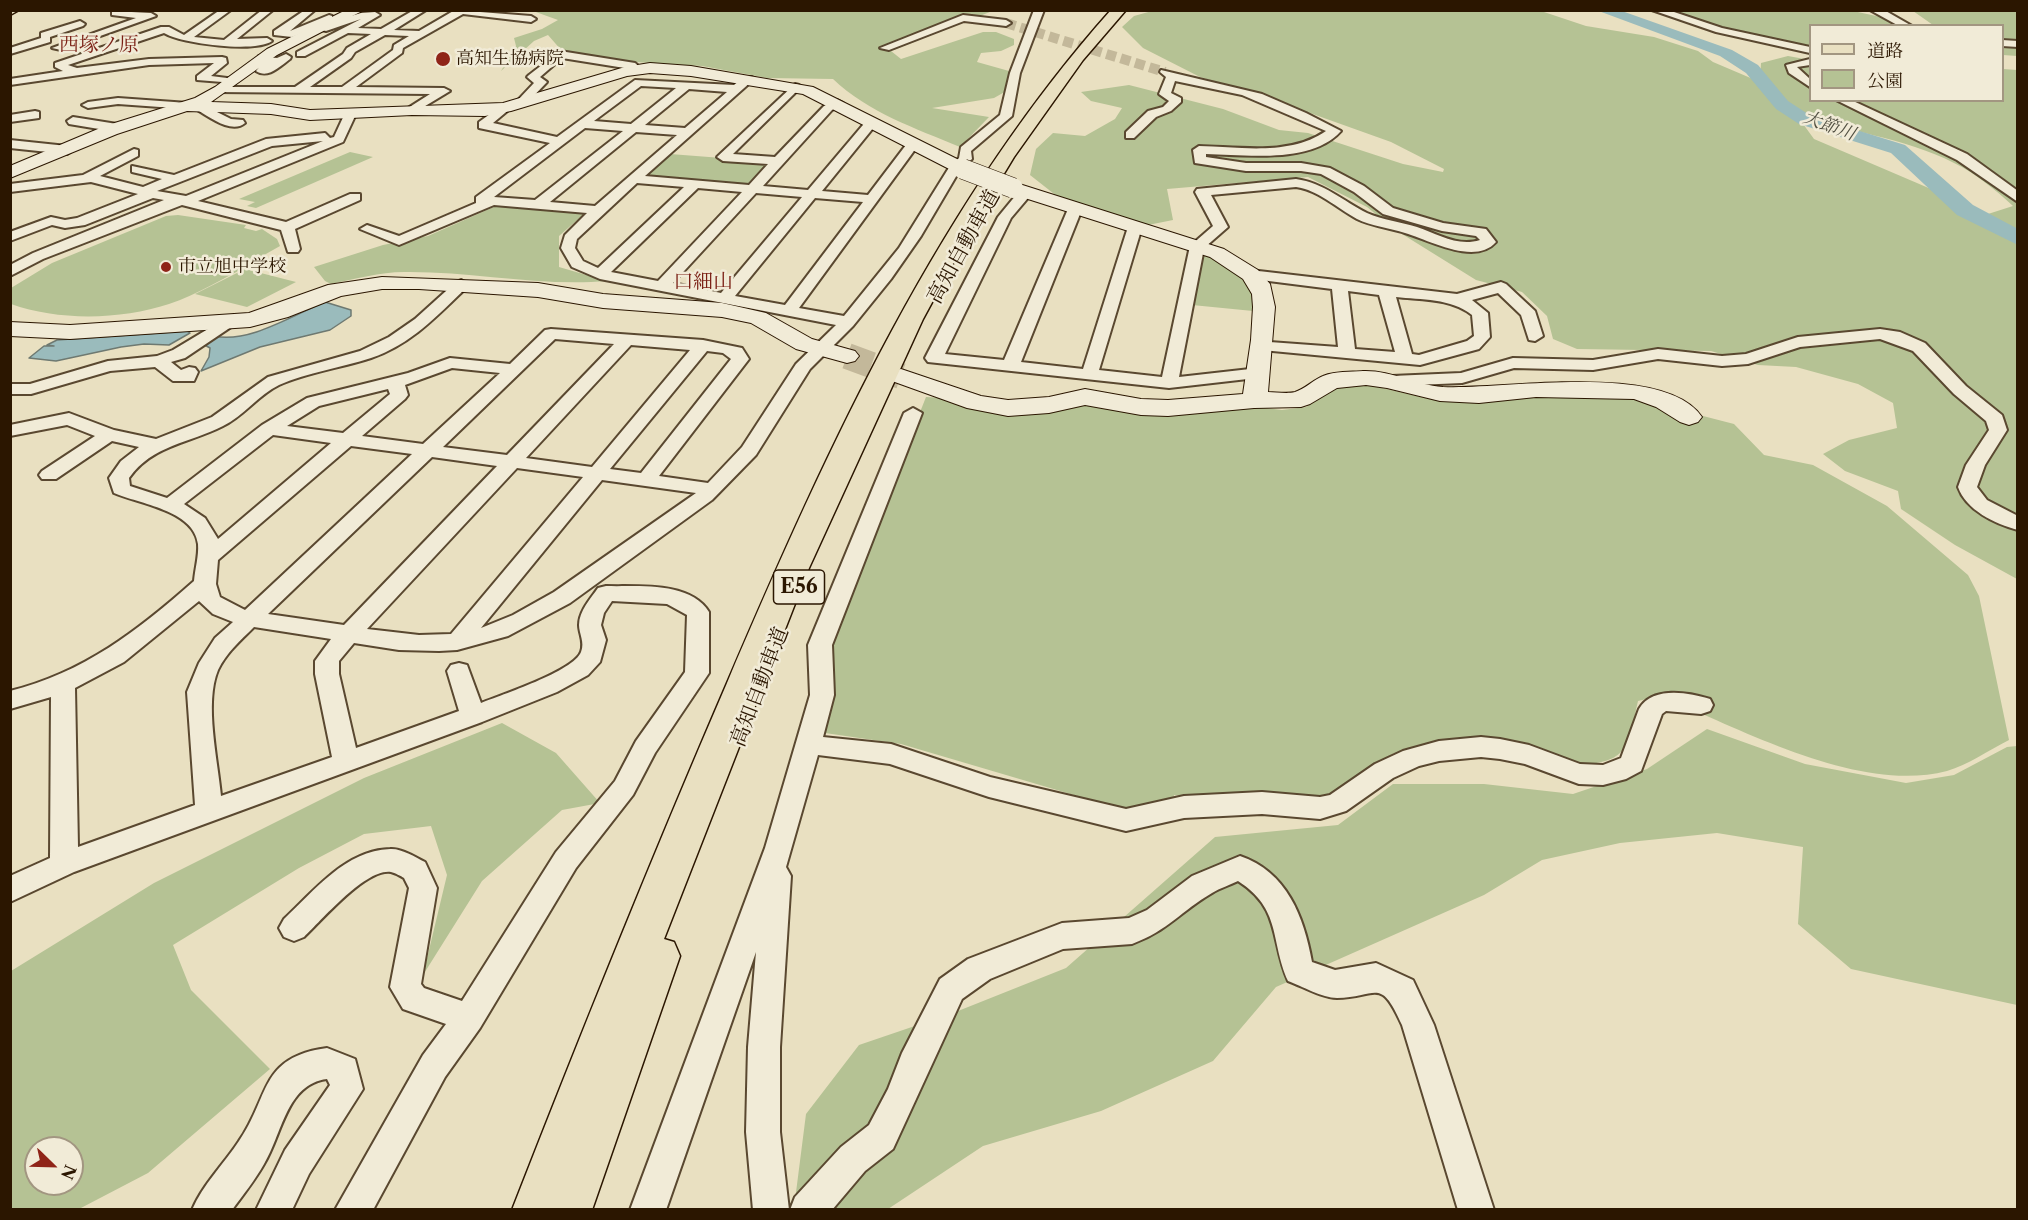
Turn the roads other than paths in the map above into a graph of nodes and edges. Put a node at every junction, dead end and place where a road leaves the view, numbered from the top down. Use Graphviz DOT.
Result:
graph roads {
  1 [pos="226,10"];
  2 [pos="269,10"];
  3 [pos="311,10"];
  4 [pos="344,10"];
  5 [pos="358,10"];
  6 [pos="422,10"];
  7 [pos="1002,10"];
  8 [pos="1040,10"];
  9 [pos="1119,10"];
  10 [pos="1126,10"];
  11 [pos="1656,10"];
  12 [pos="1874,10"];
  13 [pos="109,14"];
  14 [pos="151,16"];
  15 [pos="531,19"];
  16 [pos="978,19"];
  17 [pos="1005,23"];
  18 [pos="1903,24"];
  19 [pos="165,29"];
  20 [pos="344,30"];
  21 [pos="317,32"];
  22 [pos="383,32"];
  23 [pos="421,34"];
  24 [pos="333,37"];
  25 [pos="187,38"];
  26 [pos="267,41"];
  27 [pos="225,42"];
  28 [pos="31,45"];
  29 [pos="885,48"];
  30 [pos="56,50"];
  31 [pos="1809,50"];
  32 [pos="10,51"];
  33 [pos="93,53"];
  34 [pos="301,54"];
  35 [pos="286,57"];
  36 [pos="263,58"];
  37 [pos="217,59"];
  38 [pos="603,61"];
  39 [pos="1809,62"];
  40 [pos="97,69"];
  41 [pos="638,70"];
  42 [pos="10,82"];
  43 [pos="1809,83"];
  44 [pos="742,84"];
  45 [pos="226,85"];
  46 [pos="687,85"];
  47 [pos="579,86"];
  48 [pos="795,87"];
  49 [pos="298,90"];
  50 [pos="332,90"];
  51 [pos="345,90"];
  52 [pos="1845,102"];
  53 [pos="90,103"];
  54 [pos="837,103"];
  55 [pos="513,106"];
  56 [pos="196,107"];
  57 [pos="412,110"];
  58 [pos="302,114"];
  59 [pos="350,114"];
  60 [pos="35,115"];
  61 [pos="10,119"];
  62 [pos="73,120"];
  63 [pos="872,122"];
  64 [pos="239,123"];
  65 [pos="584,124"];
  66 [pos="117,128"];
  67 [pos="634,128"];
  68 [pos="687,132"];
  69 [pos="341,135"];
  70 [pos="1130,135"];
  71 [pos="560,142"];
  72 [pos="10,144"];
  73 [pos="913,144"];
  74 [pos="67,150"];
  75 [pos="134,153"];
  76 [pos="237,155"];
  77 [pos="778,161"];
  78 [pos="185,162"];
  79 [pos="960,168"];
  80 [pos="137,169"];
  81 [pos="10,173"];
  82 [pos="87,178"];
  83 [pos="176,179"];
  84 [pos="634,179"];
  85 [pos="695,184"];
  86 [pos="10,188"];
  87 [pos="752,189"];
  88 [pos="1020,190"];
  89 [pos="148,192"];
  90 [pos="811,194"];
  91 [pos="355,197"];
  92 [pos="2018,198"];
  93 [pos="872,199"];
  94 [pos="181,201"];
  95 [pos="492,201"];
  96 [pos="539,204"];
  97 [pos="1075,208"];
  98 [pos="598,210"];
  99 [pos="1134,226"];
  100 [pos="287,227"];
  101 [pos="367,229"];
  102 [pos="10,237"];
  103 [pos="1197,246"];
  104 [pos="293,249"];
  105 [pos="10,272"];
  106 [pos="600,274"];
  107 [pos="1250,276"];
  108 [pos="461,285"];
  109 [pos="1339,285"];
  110 [pos="661,286"];
  111 [pos="1386,290"];
  112 [pos="724,298"];
  113 [pos="1456,299"];
  114 [pos="789,311"];
  115 [pos="228,322"];
  116 [pos="847,322"];
  117 [pos="10,329"];
  118 [pos="1535,336"];
  119 [pos="626,341"];
  120 [pos="703,345"];
  121 [pos="1262,345"];
  122 [pos="822,350"];
  123 [pos="1347,353"];
  124 [pos="847,356"];
  125 [pos="1405,359"];
  126 [pos="159,360"];
  127 [pos="1011,365"];
  128 [pos="512,369"];
  129 [pos="189,372"];
  130 [pos="1090,373"];
  131 [pos="1259,373"];
  132 [pos="902,376"];
  133 [pos="395,381"];
  134 [pos="1392,381"];
  135 [pos="1169,383"];
  136 [pos="10,389"];
  137 [pos="1254,400"];
  138 [pos="913,413"];
  139 [pos="1689,417"];
  140 [pos="269,429"];
  141 [pos="11,432"];
  142 [pos="109,435"];
  143 [pos="346,439"];
  144 [pos="154,444"];
  145 [pos="428,450"];
  146 [pos="511,461"];
  147 [pos="597,472"];
  148 [pos="49,475"];
  149 [pos="647,479"];
  150 [pos="712,489"];
  151 [pos="170,505"];
  152 [pos="2018,524"];
  153 [pos="207,559"];
  154 [pos="204,584"];
  155 [pos="252,617"];
  156 [pos="348,634"];
  157 [pos="457,642"];
  158 [pos="459,671"];
  159 [pos="63,687"];
  160 [pos="10,700"];
  161 [pos="1701,705"];
  162 [pos="473,716"];
  163 [pos="810,745"];
  164 [pos="346,760"];
  165 [pos="209,811"];
  166 [pos="779,848"];
  167 [pos="63,864"];
  168 [pos="10,890"];
  169 [pos="294,928"];
  170 [pos="469,1018"];
  171 [pos="210,1209"];
  172 [pos="274,1209"];
  173 [pos="353,1209"];
  174 [pos="538,1209"];
  175 [pos="566,1209"];
  176 [pos="648,1209"];
  177 [pos="771,1209"];
  178 [pos="808,1209"];
  179 [pos="1476,1209"];
  1 -- 25 [label="street"];
  2 -- 27 [label="street"];
  3 -- 4 [label="street"];
  5 -- 21 [label="street"];
  6 -- 22 [label="street"];
  7 -- 16 [label="street"];
  8 -- 79 [label="street"];
  9 -- 174 [label="highway, 高知自動車道 / E56"];
  10 -- 175 [label="highway, 高知自動車道 / E56"];
  11 -- 31 [label="street"];
  12 -- 18 [label="street"];
  13 -- 14 [label="street"];
  13 -- 28 [label="street"];
  14 -- 19 [label="street"];
  14 -- 30 [label="street"];
  15 -- 23 [label="street"];
  16 -- 17 [label="street"];
  16 -- 29 [label="street"];
  19 -- 25 [label="street"];
  19 -- 33 [label="street"];
  20 -- 21 [label="street"];
  20 -- 22 [label="street"];
  20 -- 24 [label="street"];
  21 -- 24 [label="street"];
  21 -- 36 [label="street"];
  22 -- 23 [label="street"];
  22 -- 49 [label="street"];
  23 -- 51 [label="street"];
  24 -- 34 [label="street"];
  25 -- 27 [label="street"];
  26 -- 27 [label="street"];
  27 -- 37 [label="street"];
  28 -- 30 [label="street"];
  28 -- 32 [label="street"];
  30 -- 33 [label="street"];
  33 -- 40 [label="street"];
  35 -- 36 [label="street"];
  36 -- 45 [label="street"];
  37 -- 40 [label="street"];
  37 -- 45 [label="street"];
  38 -- 41 [label="street"];
  38 -- 47 [label="street"];
  38 -- 55 [label="street"];
  39 -- 43 [label="street"];
  40 -- 42 [label="street"];
  41 -- 44 [label="street"];
  41 -- 47 [label="street"];
  44 -- 46 [label="street"];
  44 -- 48 [label="street"];
  44 -- 68 [label="street"];
  45 -- 49 [label="street"];
  45 -- 56 [label="street"];
  46 -- 65 [label="street"];
  46 -- 67 [label="street"];
  47 -- 55 [label="street"];
  48 -- 54 [label="street"];
  48 -- 77 [label="street"];
  49 -- 50 [label="street"];
  50 -- 51 [label="street"];
  50 -- 58 [label="street"];
  51 -- 57 [label="street"];
  52 -- 92 [label="street"];
  53 -- 56 [label="street"];
  54 -- 63 [label="street"];
  54 -- 77 [label="street"];
  55 -- 57 [label="street"];
  55 -- 71 [label="street"];
  56 -- 58 [label="street"];
  56 -- 64 [label="street"];
  56 -- 66 [label="street"];
  57 -- 59 [label="street"];
  58 -- 59 [label="street"];
  59 -- 69 [label="street"];
  60 -- 61 [label="street"];
  62 -- 66 [label="street"];
  63 -- 73 [label="street"];
  63 -- 90 [label="street"];
  65 -- 67 [label="street"];
  65 -- 71 [label="street"];
  66 -- 74 [label="street"];
  67 -- 68 [label="street"];
  67 -- 96 [label="street"];
  68 -- 84 [label="street"];
  69 -- 76 [label="street"];
  69 -- 94 [label="street"];
  70 -- 103 [label="street"];
  71 -- 95 [label="street"];
  72 -- 74 [label="street"];
  73 -- 79 [label="street"];
  73 -- 93 [label="street"];
  74 -- 81 [label="street"];
  75 -- 82 [label="street"];
  76 -- 78 [label="street"];
  76 -- 83 [label="street"];
  77 -- 87 [label="street"];
  79 -- 88 [label="street, bridge"];
  79 -- 116 [label="street"];
  80 -- 83 [label="street"];
  82 -- 86 [label="street"];
  82 -- 89 [label="street"];
  83 -- 89 [label="street"];
  84 -- 85 [label="street"];
  84 -- 98 [label="street"];
  85 -- 87 [label="street"];
  85 -- 106 [label="street"];
  87 -- 90 [label="street"];
  87 -- 110 [label="street"];
  88 -- 97 [label="street"];
  88 -- 127 [label="street"];
  89 -- 94 [label="street"];
  89 -- 102 [label="street"];
  90 -- 93 [label="street"];
  90 -- 112 [label="street"];
  91 -- 100 [label="street"];
  93 -- 114 [label="street"];
  94 -- 100 [label="street"];
  94 -- 105 [label="street"];
  95 -- 96 [label="street"];
  95 -- 101 [label="street"];
  96 -- 98 [label="street"];
  97 -- 99 [label="street"];
  97 -- 127 [label="street"];
  98 -- 106 [label="street"];
  99 -- 103 [label="street"];
  99 -- 130 [label="street"];
  100 -- 104 [label="street"];
  103 -- 107 [label="street"];
  103 -- 135 [label="street"];
  106 -- 110 [label="street"];
  107 -- 109 [label="street"];
  107 -- 121 [label="street"];
  108 -- 115 [label="street"];
  108 -- 122 [label="street"];
  108 -- 144 [label="street"];
  109 -- 111 [label="street"];
  109 -- 123 [label="street"];
  110 -- 112 [label="street"];
  111 -- 113 [label="street"];
  111 -- 125 [label="street"];
  112 -- 114 [label="street"];
  113 -- 118 [label="street"];
  113 -- 125 [label="street"];
  114 -- 116 [label="street"];
  115 -- 117 [label="street"];
  115 -- 126 [label="street"];
  116 -- 122 [label="street"];
  119 -- 120 [label="street"];
  119 -- 128 [label="street"];
  119 -- 146 [label="street"];
  120 -- 147 [label="street"];
  120 -- 149 [label="street"];
  121 -- 123 [label="street"];
  121 -- 131 [label="street"];
  122 -- 124 [label="street"];
  122 -- 150 [label="street"];
  123 -- 125 [label="street"];
  126 -- 129 [label="street"];
  126 -- 136 [label="street"];
  127 -- 130 [label="street"];
  128 -- 133 [label="street"];
  128 -- 145 [label="street"];
  130 -- 135 [label="street"];
  131 -- 135 [label="street"];
  131 -- 137 [label="street"];
  132 -- 137 [label="street"];
  133 -- 140 [label="street"];
  133 -- 143 [label="street"];
  134 -- 137 [label="street"];
  134 -- 139 [label="street"];
  134 -- 152 [label="street"];
  138 -- 163 [label="street"];
  140 -- 143 [label="street"];
  140 -- 151 [label="street"];
  141 -- 142 [label="street"];
  142 -- 144 [label="street"];
  142 -- 148 [label="street"];
  143 -- 145 [label="street"];
  143 -- 153 [label="street"];
  144 -- 151 [label="street"];
  145 -- 146 [label="street"];
  145 -- 155 [label="street"];
  146 -- 147 [label="street"];
  146 -- 156 [label="street"];
  147 -- 149 [label="street"];
  147 -- 157 [label="street"];
  149 -- 150 [label="street"];
  150 -- 157 [label="street"];
  151 -- 153 [label="street"];
  153 -- 154 [label="street"];
  154 -- 155 [label="street"];
  154 -- 159 [label="street"];
  155 -- 156 [label="street"];
  155 -- 165 [label="street"];
  156 -- 157 [label="street"];
  156 -- 164 [label="street"];
  158 -- 162 [label="street"];
  159 -- 160 [label="street"];
  159 -- 167 [label="street"];
  161 -- 163 [label="street"];
  162 -- 164 [label="street"];
  162 -- 170 [label="street"];
  163 -- 166 [label="street"];
  164 -- 165 [label="street"];
  165 -- 167 [label="street"];
  166 -- 176 [label="street"];
  166 -- 177 [label="street"];
  167 -- 168 [label="street"];
  169 -- 170 [label="street"];
  170 -- 173 [label="street"];
  171 -- 172 [label="street"];
  178 -- 179 [label="street"];
}
